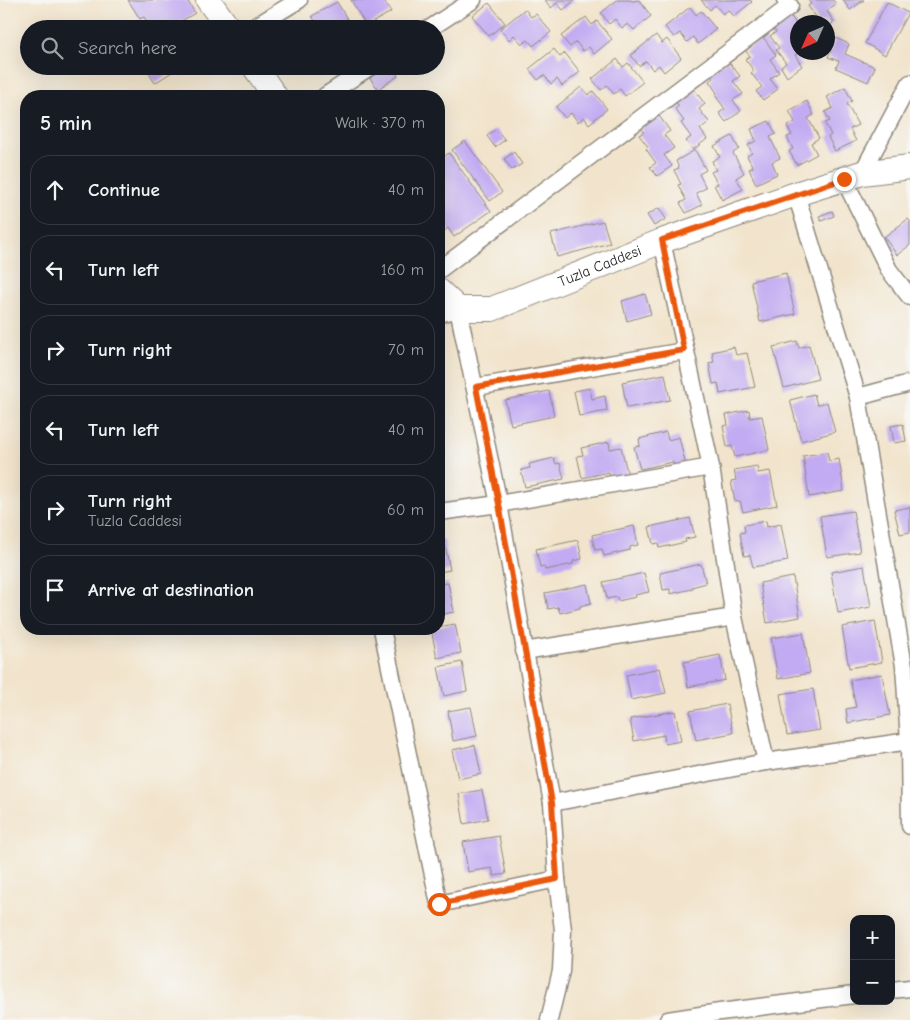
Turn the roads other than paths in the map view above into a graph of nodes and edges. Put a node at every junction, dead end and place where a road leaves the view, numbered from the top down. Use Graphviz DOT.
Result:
graph roads {
  1 [pos="208,0"];
  2 [pos="299,0"];
  3 [pos="473,0"];
  4 [pos="785,0"];
  5 [pos="222,20"];
  6 [pos="266,20"];
  7 [pos="443,20"];
  8 [pos="260,75"];
  9 [pos="357,75"];
  10 [pos="910,83"];
  11 [pos="271,90"];
  12 [pos="334,90"];
  13 [pos="910,167"];
  14 [pos="853,176"];
  15 [pos="796,194"];
  16 [pos="662,240"];
  17 [pos="445,265"];
  18 [pos="910,297"];
  19 [pos="448,311"];
  20 [pos="684,350"];
  21 [pos="910,383"];
  22 [pos="476,387"];
  23 [pos="858,397"];
  24 [pos="711,467"];
  25 [pos="499,504"];
  26 [pos="445,511"];
  27 [pos="734,617"];
  28 [pos="383,635"];
  29 [pos="524,651"];
  30 [pos="909,740"];
  31 [pos="766,762"];
  32 [pos="552,803"];
  33 [pos="910,826"];
  34 [pos="557,879"];
  35 [pos="910,988"];
  36 [pos="895,990"];
  37 [pos="850,996"];
  38 [pos="720,1016"];
  39 [pos="548,1020"];
  40 [pos="668,1020"];
  1 -- 5 [label="main road"];
  2 -- 6 [label="street"];
  3 -- 7 [label="street"];
  4 -- 17 [label="street"];
  8 -- 11 [label="main road"];
  9 -- 12 [label="street"];
  10 -- 14 [label="street"];
  13 -- 14 [label="main road, Tuzla Caddesi"];
  14 -- 15 [label="main road, Tuzla Caddesi"];
  14 -- 18 [label="street"];
  15 -- 16 [label="main road, Tuzla Caddesi"];
  15 -- 23 [label="street"];
  16 -- 19 [label="main road, Tuzla Caddesi"];
  16 -- 20 [label="street"];
  19 -- 22 [label="street"];
  20 -- 22 [label="street"];
  20 -- 24 [label="street"];
  21 -- 23 [label="street"];
  22 -- 25 [label="street"];
  23 -- 30 [label="street"];
  24 -- 25 [label="street"];
  24 -- 27 [label="street"];
  25 -- 26 [label="street"];
  25 -- 29 [label="street"];
  27 -- 29 [label="street"];
  27 -- 31 [label="street"];
  28 -- 34 [label="street"];
  29 -- 32 [label="street"];
  30 -- 31 [label="street"];
  30 -- 33 [label="street"];
  31 -- 32 [label="street"];
  32 -- 34 [label="street"];
  34 -- 39 [label="street"];
  35 -- 36 [label="street"];
  37 -- 38 [label="street"];
  38 -- 40 [label="street"];
}
